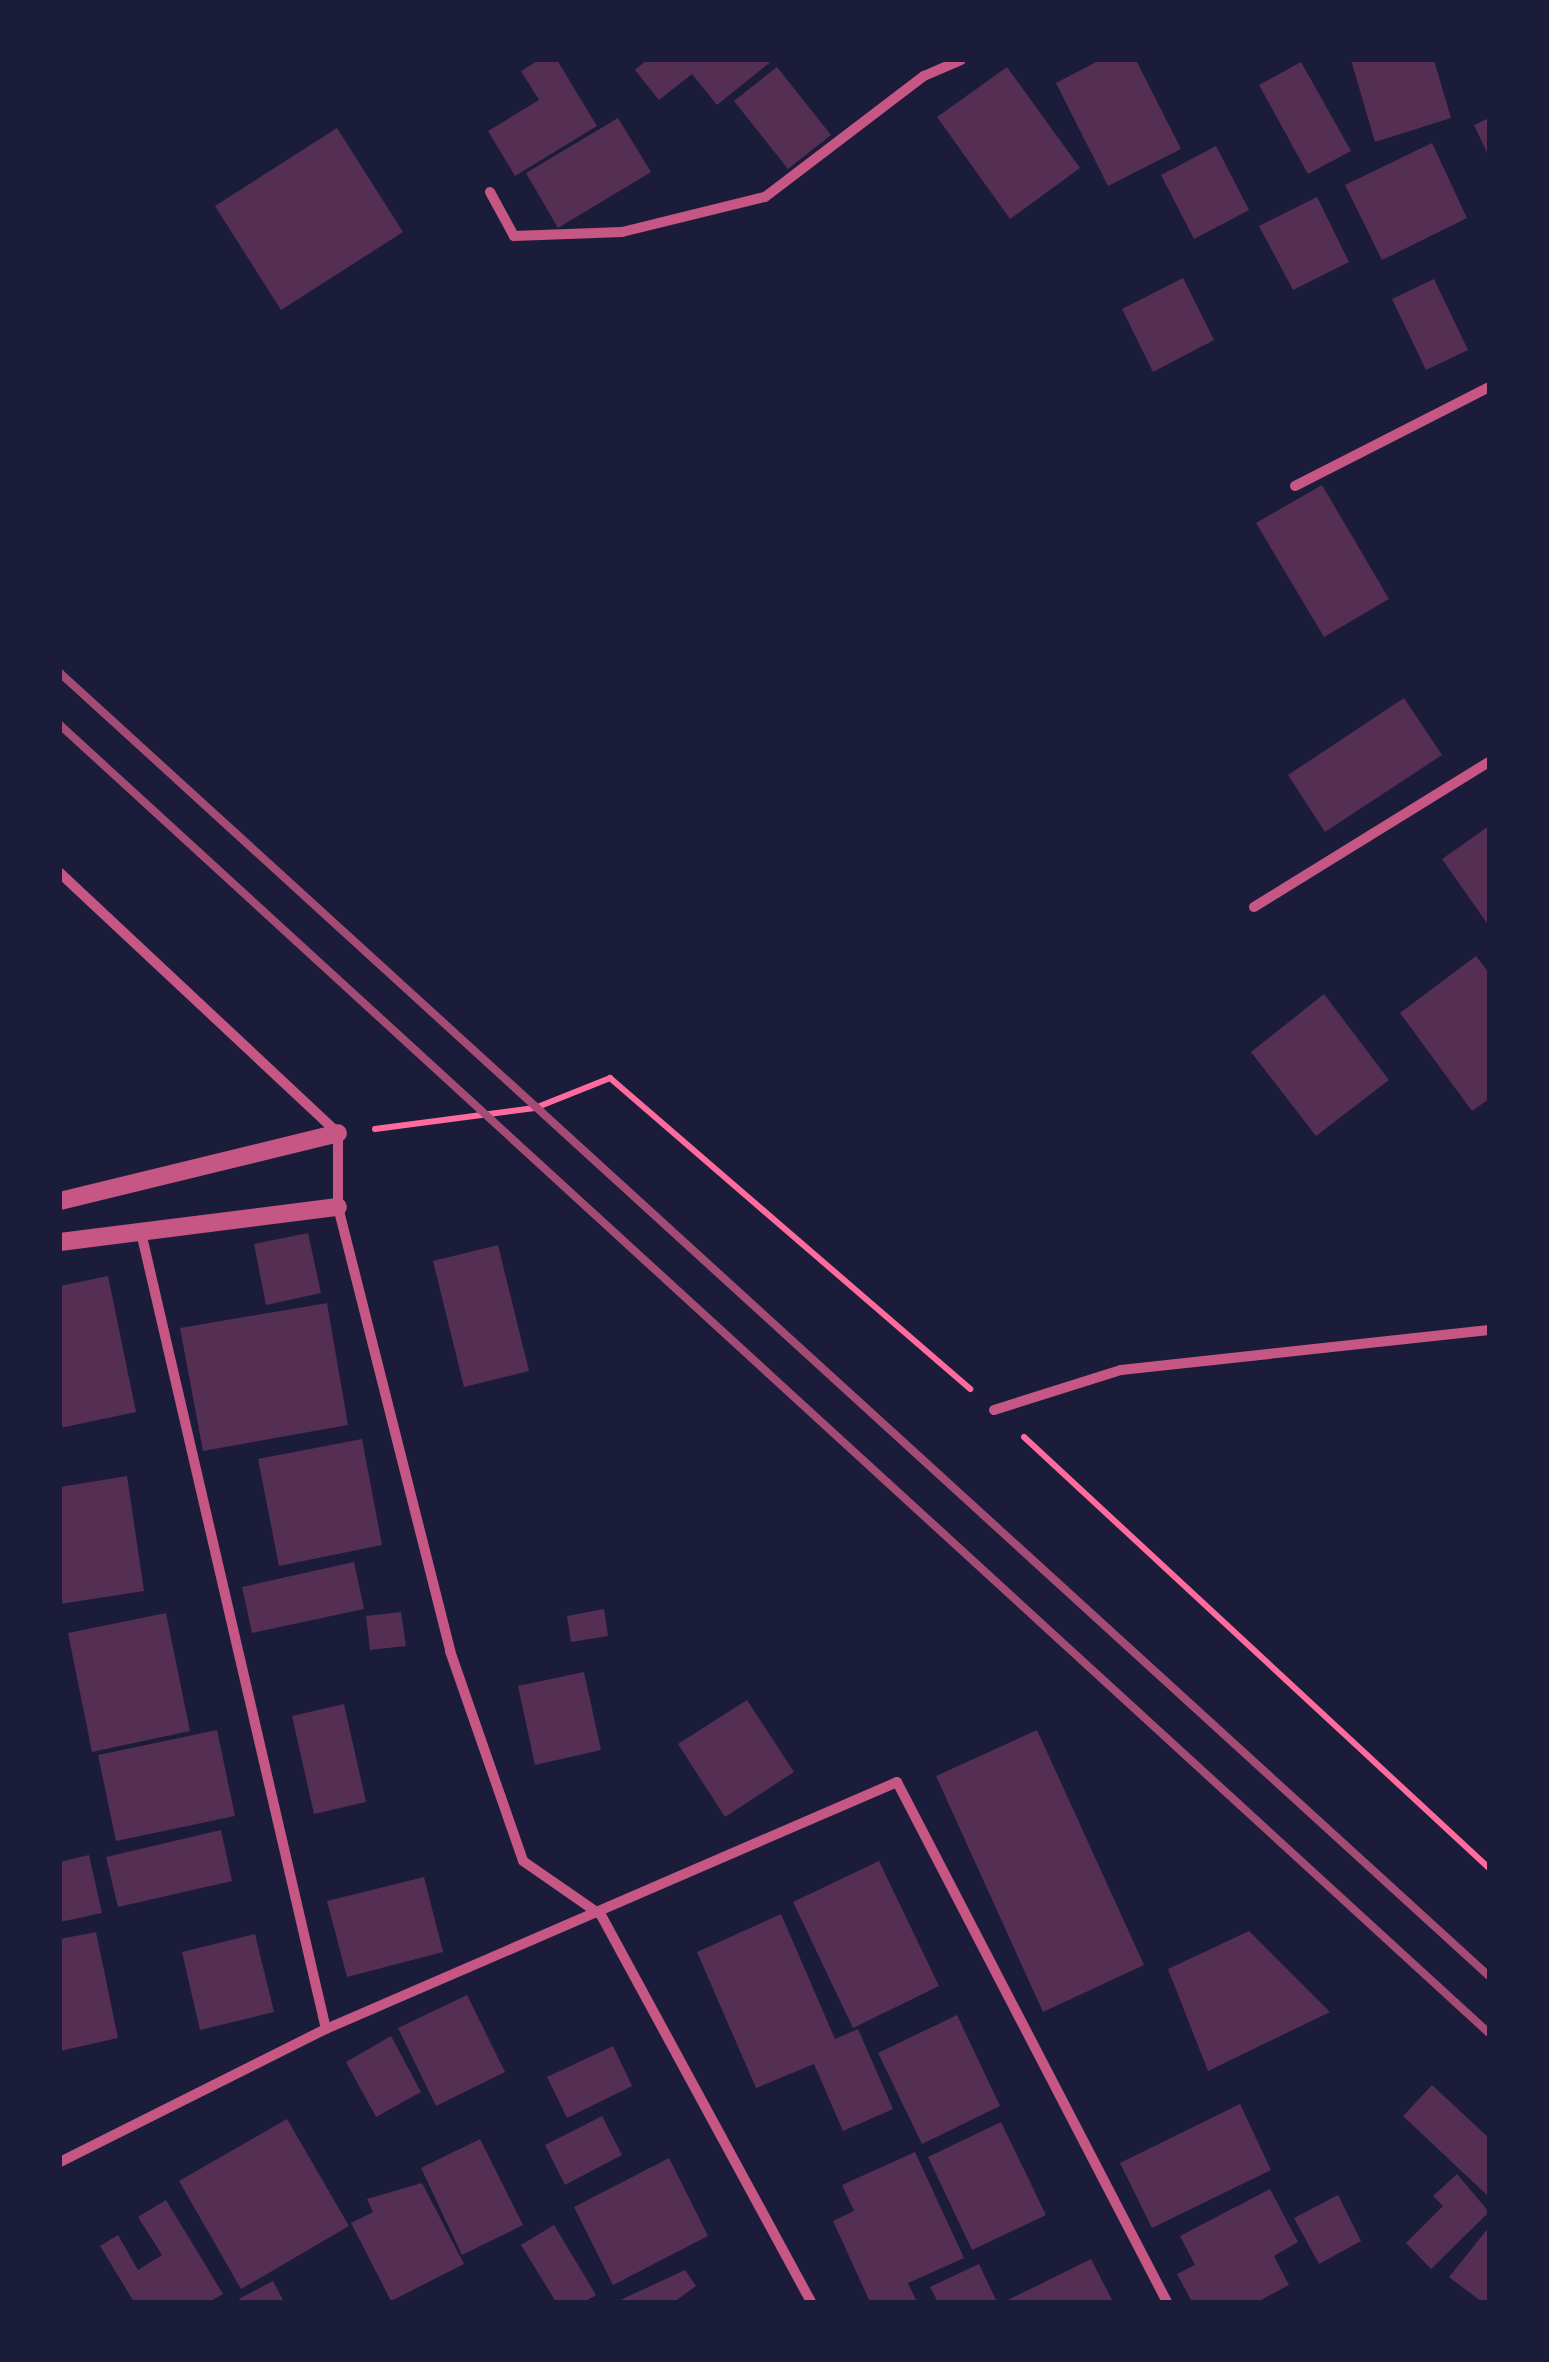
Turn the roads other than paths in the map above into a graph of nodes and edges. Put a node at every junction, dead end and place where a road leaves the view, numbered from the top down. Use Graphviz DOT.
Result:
graph roads {
  1 [pos="961,60"];
  2 [pos="490,192"];
  3 [pos="1489,387"];
  4 [pos="1296,486"];
  5 [pos="1489,762"];
  6 [pos="60,873"];
  7 [pos="1254,908"];
  8 [pos="338,1134"];
  9 [pos="60,1201"];
  10 [pos="338,1207"];
  11 [pos="140,1227"];
  12 [pos="60,1242"];
  13 [pos="1489,1330"];
  14 [pos="994,1410"];
  15 [pos="601,1914"];
  16 [pos="326,2029"];
  17 [pos="60,2162"];
  18 [pos="810,2302"];
  19 [pos="1167,2302"];
  1 -- 2 [label="street"];
  3 -- 4 [label="street"];
  5 -- 7 [label="street"];
  6 -- 8 [label="street"];
  8 -- 9 [label="street"];
  8 -- 10 [label="street"];
  10 -- 11 [label="street"];
  10 -- 15 [label="street"];
  11 -- 12 [label="street"];
  11 -- 16 [label="street"];
  13 -- 14 [label="street"];
  15 -- 16 [label="street"];
  15 -- 18 [label="street"];
  15 -- 19 [label="street"];
  16 -- 17 [label="street"];
}
